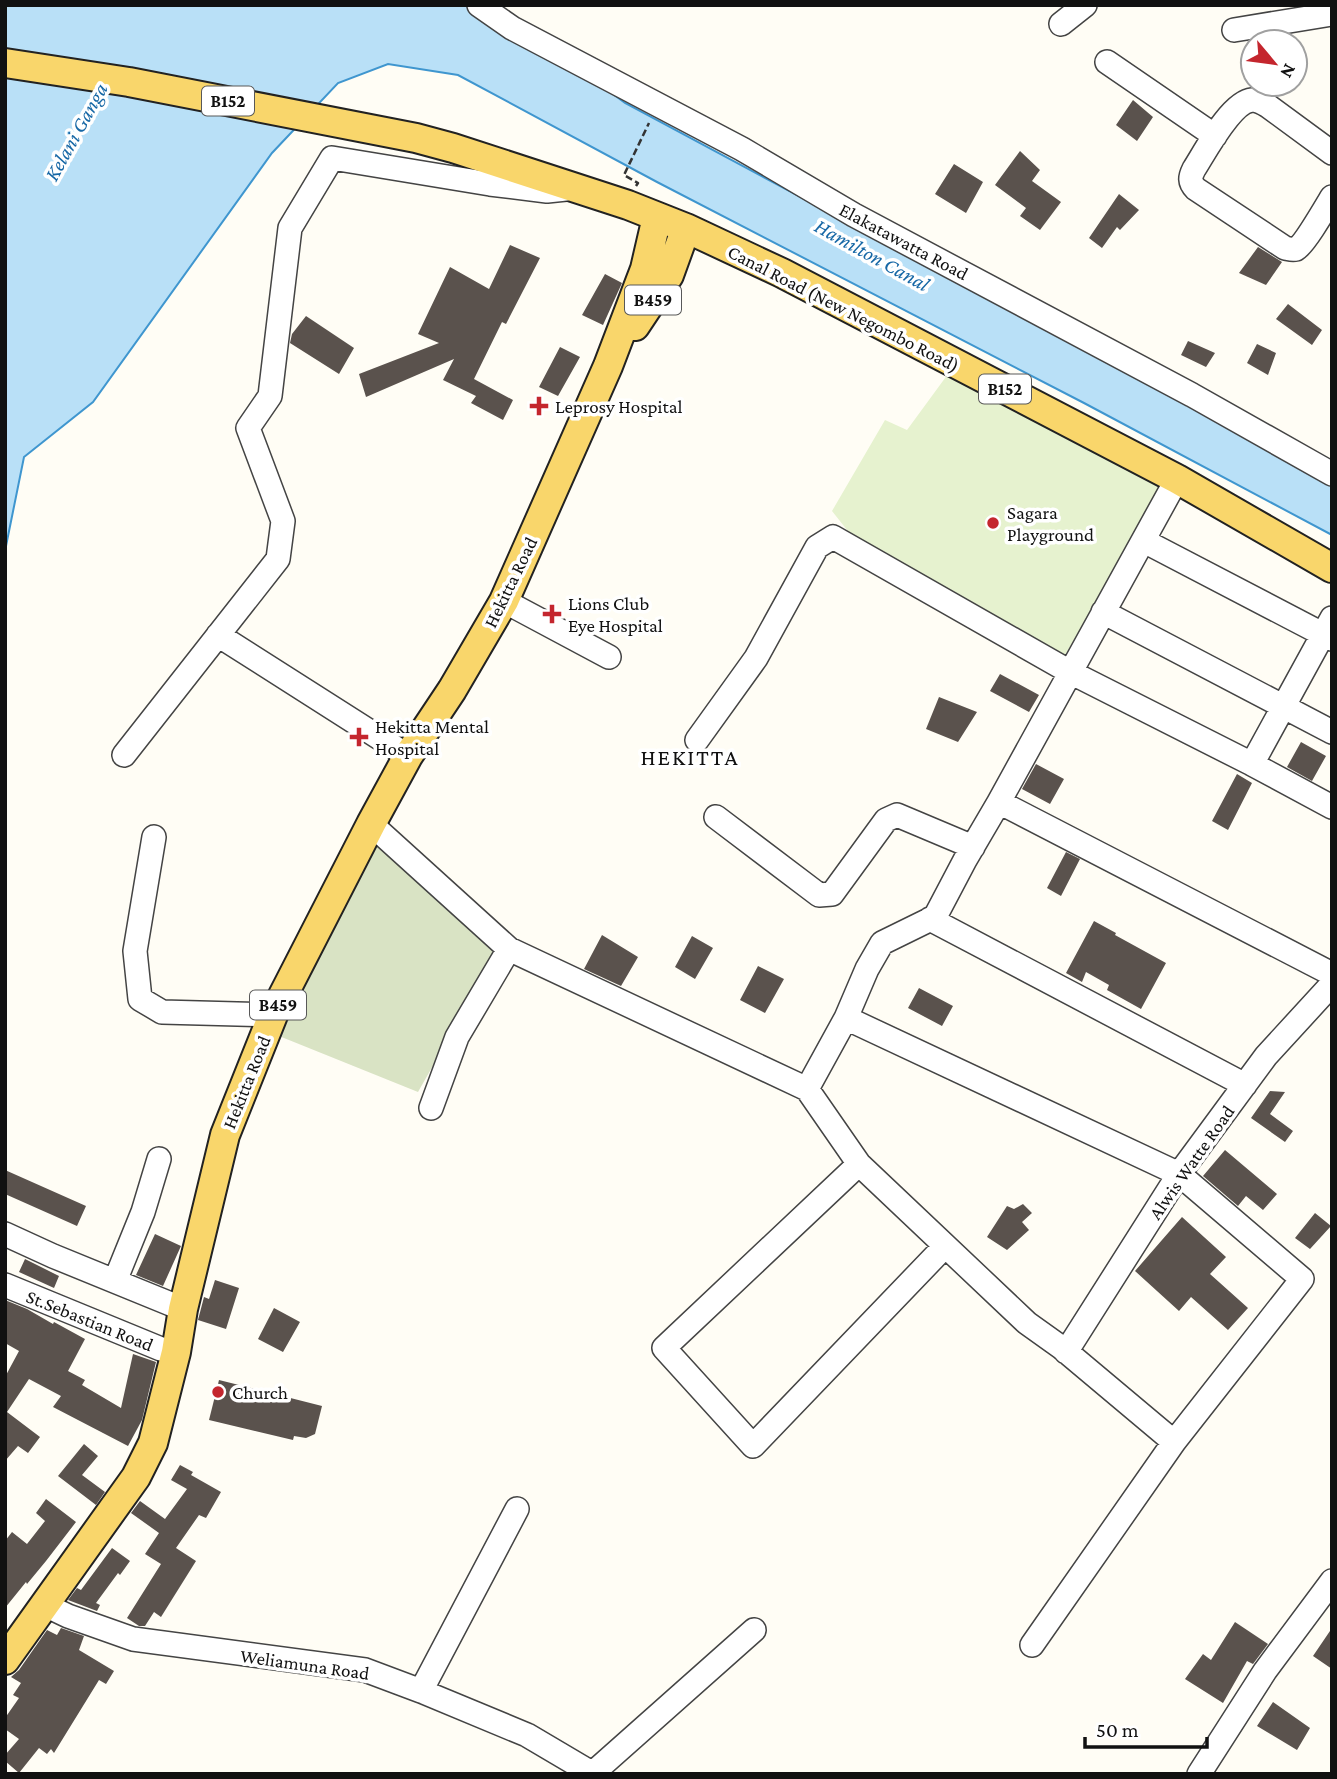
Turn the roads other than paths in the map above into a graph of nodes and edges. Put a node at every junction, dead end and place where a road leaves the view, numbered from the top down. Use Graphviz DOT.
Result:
graph roads {
  1 [pos="479,5"];
  2 [pos="1085,5"];
  3 [pos="1332,13"];
  4 [pos="1060,24"];
  5 [pos="1234,30"];
  6 [pos="1107,62"];
  7 [pos="5,63"];
  8 [pos="1216,136"];
  9 [pos="1332,153"];
  10 [pos="576,188"];
  11 [pos="1332,197"];
  12 [pos="657,217"];
  13 [pos="686,228"];
  14 [pos="608,366"];
  15 [pos="1332,474"];
  16 [pos="1177,479"];
  17 [pos="1144,541"];
  18 [pos="1332,568"];
  19 [pos="504,601"];
  20 [pos="1103,612"];
  21 [pos="1328,630"];
  22 [pos="218,635"];
  23 [pos="609,657"];
  24 [pos="1070,672"];
  25 [pos="1283,707"];
  26 [pos="1332,732"];
  27 [pos="697,740"];
  28 [pos="124,755"];
  29 [pos="408,756"];
  30 [pos="1252,764"];
  31 [pos="999,802"];
  32 [pos="1332,807"];
  33 [pos="716,817"];
  34 [pos="371,824"];
  35 [pos="154,837"];
  36 [pos="973,846"];
  37 [pos="930,919"];
  38 [pos="509,949"];
  39 [pos="1332,974"];
  40 [pos="1332,984"];
  41 [pos="273,1015"];
  42 [pos="846,1018"];
  43 [pos="1245,1085"];
  44 [pos="807,1089"];
  45 [pos="432,1108"];
  46 [pos="159,1159"];
  47 [pos="859,1164"];
  48 [pos="1179,1174"];
  49 [pos="5,1234"];
  50 [pos="946,1246"];
  51 [pos="115,1281"];
  52 [pos="5,1285"];
  53 [pos="183,1309"];
  54 [pos="176,1352"];
  55 [pos="1066,1352"];
  56 [pos="1174,1443"];
  57 [pos="517,1509"];
  58 [pos="1332,1581"];
  59 [pos="45,1605"];
  60 [pos="754,1630"];
  61 [pos="1032,1645"];
  62 [pos="5,1660"];
  63 [pos="421,1691"];
  64 [pos="593,1774"];
  65 [pos="1199,1774"];
  1 -- 15 [label="street, Elakatawatta Road"];
  2 -- 4 [label="street"];
  3 -- 5 [label="street"];
  6 -- 8 [label="street"];
  7 -- 10 [label="main road, Canal Road (New Negombo Road) / B152"];
  8 -- 9 [label="street"];
  8 -- 11 [label="street"];
  10 -- 12 [label="main road, Canal Road (New Negombo Road) / B152"];
  10 -- 22 [label="street"];
  12 -- 13 [label="main road, Canal Road (New Negombo Road) / B152"];
  12 -- 14 [label="main road, Hekitta Road / B459"];
  13 -- 14 [label="main road, Hekitta Road / B459"];
  13 -- 16 [label="main road, Canal Road (New Negombo Road) / B152"];
  14 -- 19 [label="main road, Hekitta Road / B459"];
  16 -- 17 [label="street"];
  16 -- 18 [label="main road, Canal Road (New Negombo Road) / B152"];
  17 -- 20 [label="street"];
  17 -- 21 [label="street"];
  19 -- 23 [label="street"];
  19 -- 29 [label="main road, Hekitta Road / B459"];
  20 -- 24 [label="street"];
  20 -- 25 [label="street"];
  21 -- 25 [label="street"];
  22 -- 28 [label="street"];
  22 -- 29 [label="street"];
  24 -- 27 [label="street"];
  24 -- 30 [label="street"];
  24 -- 31 [label="street"];
  25 -- 26 [label="street"];
  25 -- 30 [label="street"];
  29 -- 34 [label="main road, Hekitta Road / B459"];
  30 -- 32 [label="street"];
  31 -- 36 [label="street"];
  31 -- 39 [label="street"];
  33 -- 36 [label="street"];
  34 -- 38 [label="street"];
  34 -- 41 [label="main road, Hekitta Road / B459"];
  35 -- 41 [label="street"];
  36 -- 37 [label="street"];
  37 -- 42 [label="street"];
  37 -- 43 [label="street"];
  38 -- 44 [label="street"];
  38 -- 45 [label="street"];
  40 -- 43 [label="street, Alwis Watte Road"];
  41 -- 53 [label="main road, Hekitta Road / B459"];
  42 -- 44 [label="street"];
  42 -- 48 [label="street"];
  43 -- 48 [label="street, Alwis Watte Road"];
  44 -- 47 [label="street"];
  46 -- 51 [label="street"];
  47 -- 50 [label="street"];
  47 -- 50 [label="street"];
  48 -- 55 [label="street, Alwis Watte Road"];
  48 -- 56 [label="street"];
  49 -- 51 [label="street"];
  50 -- 55 [label="street"];
  51 -- 53 [label="street"];
  52 -- 54 [label="street, St.Sebastian Road"];
  53 -- 54 [label="main road, Hekitta Road / B459"];
  54 -- 59 [label="main road, Hekitta Road / B459"];
  55 -- 56 [label="street"];
  56 -- 61 [label="street"];
  57 -- 63 [label="street"];
  58 -- 65 [label="street"];
  59 -- 62 [label="main road, Hekitta Road / B459"];
  59 -- 63 [label="street, Weliamuna Road"];
  60 -- 64 [label="street"];
  63 -- 64 [label="street, Weliamuna Road"];
}
